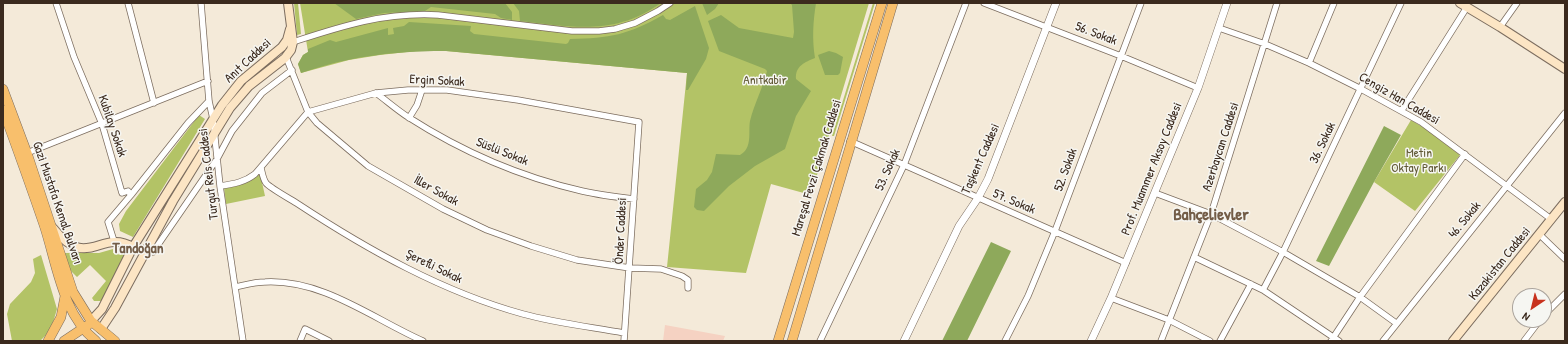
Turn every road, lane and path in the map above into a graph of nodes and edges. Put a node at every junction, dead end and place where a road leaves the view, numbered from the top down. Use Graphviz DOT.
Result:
graph roads {
  1 [pos="56,3"];
  2 [pos="128,3"];
  3 [pos="201,3"];
  4 [pos="288,3"];
  5 [pos="670,3"];
  6 [pos="882,3"];
  7 [pos="893,3"];
  8 [pos="966,3"];
  9 [pos="984,3"];
  10 [pos="1056,3"];
  11 [pos="1141,3"];
  12 [pos="1227,3"];
  13 [pos="1277,3"];
  14 [pos="1334,3"];
  15 [pos="1401,3"];
  16 [pos="1517,3"];
  17 [pos="1464,5"];
  18 [pos="291,26"];
  19 [pos="1500,26"];
  20 [pos="1047,27"];
  21 [pos="1219,28"];
  22 [pos="293,42"];
  23 [pos="1265,44"];
  24 [pos="282,47"];
  25 [pos="1121,56"];
  26 [pos="286,57"];
  27 [pos="1309,64"];
  28 [pos="1565,69"];
  29 [pos="292,70"];
  30 [pos="208,81"];
  31 [pos="1198,88"];
  32 [pos="3,89"];
  33 [pos="1361,89"];
  34 [pos="422,90"];
  35 [pos="376,93"];
  36 [pos="209,101"];
  37 [pos="154,103"];
  38 [pos="3,110"];
  39 [pos="1402,110"];
  40 [pos="308,112"];
  41 [pos="1565,113"];
  42 [pos="409,118"];
  43 [pos="213,119"];
  44 [pos="639,122"];
  45 [pos="102,124"];
  46 [pos="214,132"];
  47 [pos="850,141"];
  48 [pos="27,153"];
  49 [pos="1465,154"];
  50 [pos="217,160"];
  51 [pos="904,165"];
  52 [pos="261,168"];
  53 [pos="1507,185"];
  54 [pos="220,186"];
  55 [pos="1155,193"];
  56 [pos="131,195"];
  57 [pos="978,198"];
  58 [pos="634,199"];
  59 [pos="1565,202"];
  60 [pos="1211,214"];
  61 [pos="1551,219"];
  62 [pos="51,226"];
  63 [pos="1055,231"];
  64 [pos="1539,234"];
  65 [pos="114,241"];
  66 [pos="133,247"];
  67 [pos="146,251"];
  68 [pos="1284,252"];
  69 [pos="1194,257"];
  70 [pos="1565,259"];
  71 [pos="1126,263"];
  72 [pos="630,268"];
  73 [pos="1251,284"];
  74 [pos="235,287"];
  75 [pos="688,288"];
  76 [pos="1263,290"];
  77 [pos="1565,294"];
  78 [pos="65,296"];
  79 [pos="1360,297"];
  80 [pos="1111,298"];
  81 [pos="1552,307"];
  82 [pos="1169,320"];
  83 [pos="91,322"];
  84 [pos="1396,323"];
  85 [pos="1534,328"];
  86 [pos="83,329"];
  87 [pos="101,329"];
  88 [pos="624,333"];
  89 [pos="93,340"];
  90 [pos="1334,340"];
  91 [pos="48,341"];
  92 [pos="64,341"];
  93 [pos="116,341"];
  94 [pos="243,341"];
  95 [pos="300,341"];
  96 [pos="330,341"];
  97 [pos="423,341"];
  98 [pos="624,341"];
  99 [pos="778,341"];
  100 [pos="792,341"];
  101 [pos="820,341"];
  102 [pos="904,341"];
  103 [pos="1004,341"];
  104 [pos="1091,341"];
  105 [pos="1161,341"];
  106 [pos="1210,341"];
  107 [pos="1220,341"];
  108 [pos="1383,341"];
  109 [pos="1453,341"];
  110 [pos="1524,341"];
  1 -- 45 [label="street, Kubilay Sokak"];
  2 -- 37 [label="street"];
  3 -- 30 [label="street, Turgut Reis Caddesi"];
  4 -- 18 [label="main road"];
  5 -- 22 [label="street"];
  6 -- 99 [label="main road, Mareşal Fevzi Çakmak Caddesi"];
  7 -- 47 [label="main road, Mareşal Fevzi Çakmak Caddesi"];
  8 -- 51 [label="street, 53. Sokak"];
  9 -- 20 [label="street, 56. Sokak"];
  10 -- 20 [label="street, Taşkent Caddesi"];
  11 -- 25 [label="street, 52. Sokak"];
  12 -- 21 [label="street, Prof. Muammer Aksoy Caddesi"];
  13 -- 23 [label="street, Azerbaycan Caddesi"];
  14 -- 27 [label="street"];
  15 -- 33 [label="street, 36. Sokak"];
  16 -- 19 [label="street"];
  17 -- 19 [label="main road"];
  17 -- 39 [label="street"];
  18 -- 22 [label="main road, Anıt Caddesi"];
  18 -- 24 [label="main road, Anıt Caddesi"];
  19 -- 28 [label="main road"];
  20 -- 25 [label="street, 56. Sokak"];
  20 -- 57 [label="street, Taşkent Caddesi"];
  21 -- 23 [label="street, Cengiz Han Caddesi"];
  21 -- 31 [label="street, Prof. Muammer Aksoy Caddesi"];
  22 -- 24 [label="main road"];
  22 -- 26 [label="main road, Anıt Caddesi"];
  23 -- 27 [label="street, Cengiz Han Caddesi"];
  23 -- 60 [label="street, Azerbaycan Caddesi"];
  24 -- 43 [label="main road, Anıt Caddesi"];
  25 -- 31 [label="street, 56. Sokak"];
  25 -- 63 [label="street, 52. Sokak"];
  26 -- 29 [label="street, İller Sokak"];
  26 -- 46 [label="main road, Anıt Caddesi"];
  27 -- 33 [label="street, Cengiz Han Caddesi"];
  29 -- 40 [label="street, İller Sokak"];
  29 -- 50 [label="street"];
  30 -- 36 [label="street, Turgut Reis Caddesi"];
  30 -- 37 [label="street"];
  31 -- 55 [label="street, Prof. Muammer Aksoy Caddesi"];
  32 -- 48 [label="main road, Gazi Mustafa Kemal Bulvarı"];
  33 -- 39 [label="street, Cengiz Han Caddesi"];
  33 -- 68 [label="street, 36. Sokak"];
  34 -- 35 [label="street, Ergin Sokak"];
  34 -- 42 [label="street"];
  34 -- 44 [label="street, Ergin Sokak"];
  35 -- 40 [label="street, Ergin Sokak"];
  35 -- 42 [label="street, Süslü Sokak"];
  36 -- 43 [label="street, Turgut Reis Caddesi"];
  36 -- 56 [label="street"];
  37 -- 45 [label="street"];
  38 -- 78 [label="main road, Gazi Mustafa Kemal Bulvarı"];
  39 -- 49 [label="street, Cengiz Han Caddesi"];
  40 -- 52 [label="street"];
  40 -- 72 [label="street, İller Sokak"];
  41 -- 53 [label="street, 46. Sokak"];
  42 -- 58 [label="street, Süslü Sokak"];
  43 -- 46 [label="street, Turgut Reis Caddesi"];
  43 -- 66 [label="main road, Anıt Caddesi"];
  44 -- 58 [label="street, Önder Caddesi"];
  45 -- 48 [label="street"];
  45 -- 56 [label="street, Kubilay Sokak"];
  46 -- 50 [label="street, Turgut Reis Caddesi"];
  46 -- 67 [label="main road, Anıt Caddesi"];
  47 -- 51 [label="street, 57. Sokak"];
  47 -- 100 [label="main road, Mareşal Fevzi Çakmak Caddesi"];
  48 -- 62 [label="main road, Gazi Mustafa Kemal Bulvarı"];
  49 -- 53 [label="street, Cengiz Han Caddesi"];
  49 -- 79 [label="street"];
  50 -- 54 [label="street, Turgut Reis Caddesi"];
  50 -- 67 [label="street"];
  51 -- 57 [label="street, 57. Sokak"];
  51 -- 101 [label="street, 53. Sokak"];
  52 -- 54 [label="street"];
  52 -- 88 [label="street, Şerefli Sokak"];
  53 -- 61 [label="street, Cengiz Han Caddesi"];
  53 -- 84 [label="street, 46. Sokak"];
  54 -- 74 [label="street, Turgut Reis Caddesi"];
  55 -- 60 [label="street"];
  55 -- 71 [label="street, Prof. Muammer Aksoy Caddesi"];
  56 -- 65 [label="street"];
  57 -- 63 [label="street, 57. Sokak"];
  57 -- 102 [label="street, Taşkent Caddesi"];
  58 -- 72 [label="street, Önder Caddesi"];
  59 -- 61 [label="main road, Kazakistan Caddesi"];
  60 -- 68 [label="street"];
  60 -- 69 [label="street, Azerbaycan Caddesi"];
  61 -- 64 [label="main road, Kazakistan Caddesi"];
  62 -- 65 [label="main road"];
  62 -- 83 [label="main road, Gazi Mustafa Kemal Bulvarı"];
  63 -- 71 [label="street, 57. Sokak"];
  63 -- 103 [label="street, 52. Sokak"];
  64 -- 70 [label="street"];
  64 -- 109 [label="main road, Kazakistan Caddesi"];
  65 -- 66 [label="main road"];
  66 -- 83 [label="main road, Anıt Caddesi"];
  67 -- 87 [label="main road, Anıt Caddesi"];
  68 -- 76 [label="street, 36. Sokak"];
  68 -- 79 [label="street"];
  69 -- 73 [label="street"];
  69 -- 82 [label="street, Azerbaycan Caddesi"];
  71 -- 80 [label="street, Prof. Muammer Aksoy Caddesi"];
  72 -- 75 [label="street, İller Sokak"];
  72 -- 88 [label="street, Önder Caddesi"];
  73 -- 76 [label="street"];
  73 -- 107 [label="street"];
  74 -- 94 [label="street, Turgut Reis Caddesi"];
  74 -- 97 [label="street"];
  76 -- 90 [label="street"];
  77 -- 81 [label="street"];
  78 -- 86 [label="main road, Gazi Mustafa Kemal Bulvarı"];
  78 -- 91 [label="main road"];
  79 -- 84 [label="street"];
  79 -- 90 [label="street"];
  80 -- 82 [label="street"];
  80 -- 104 [label="street, Prof. Muammer Aksoy Caddesi"];
  82 -- 105 [label="street, Azerbaycan Caddesi"];
  82 -- 106 [label="street"];
  83 -- 86 [label="main road"];
  83 -- 87 [label="main road"];
  84 -- 108 [label="street, 46. Sokak"];
  85 -- 110 [label="street"];
  86 -- 89 [label="main road, Gazi Mustafa Kemal Bulvarı"];
  86 -- 92 [label="main road"];
  87 -- 89 [label="main road"];
  87 -- 93 [label="main road"];
  88 -- 98 [label="street, Önder Caddesi"];
  95 -- 96 [label="street"];
}
